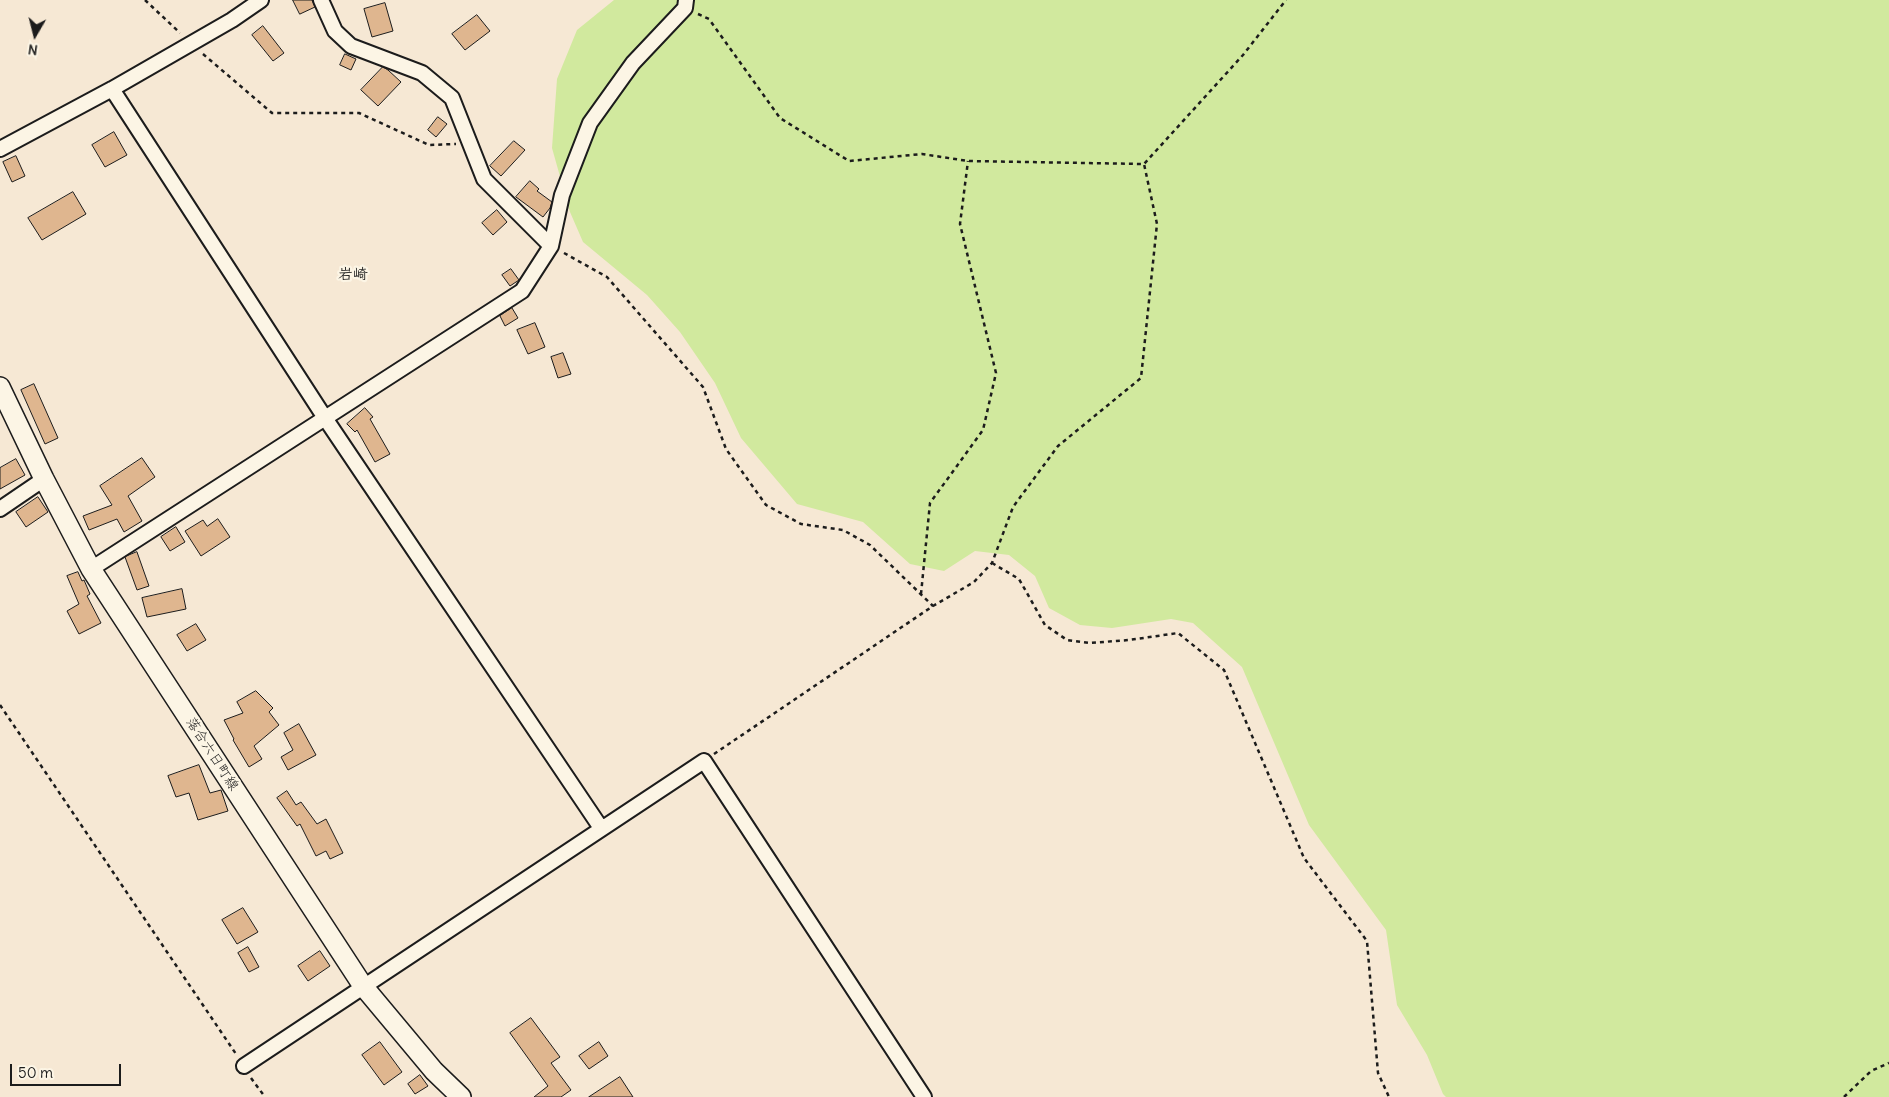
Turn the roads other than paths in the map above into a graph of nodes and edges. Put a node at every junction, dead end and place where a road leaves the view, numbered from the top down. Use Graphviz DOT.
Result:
graph roads {
  1 [pos="261,0"];
  2 [pos="321,0"];
  3 [pos="686,4"];
  4 [pos="112,89"];
  5 [pos="0,149"];
  6 [pos="551,246"];
  7 [pos="0,387"];
  8 [pos="325,418"];
  9 [pos="44,479"];
  10 [pos="0,510"];
  11 [pos="91,569"];
  12 [pos="601,828"];
  13 [pos="363,986"];
  14 [pos="244,1066"];
  15 [pos="461,1097"];
  16 [pos="924,1097"];
  1 -- 4 [label="street"];
  2 -- 6 [label="street"];
  3 -- 6 [label="street"];
  4 -- 5 [label="street"];
  4 -- 8 [label="street"];
  6 -- 8 [label="street"];
  7 -- 9 [label="main road, 落合六日町線"];
  8 -- 11 [label="street"];
  8 -- 12 [label="street"];
  9 -- 10 [label="street"];
  9 -- 11 [label="main road, 落合六日町線"];
  11 -- 13 [label="main road, 落合六日町線"];
  12 -- 13 [label="street"];
  12 -- 16 [label="street"];
  13 -- 14 [label="street"];
  13 -- 15 [label="main road, 落合六日町線"];
}
